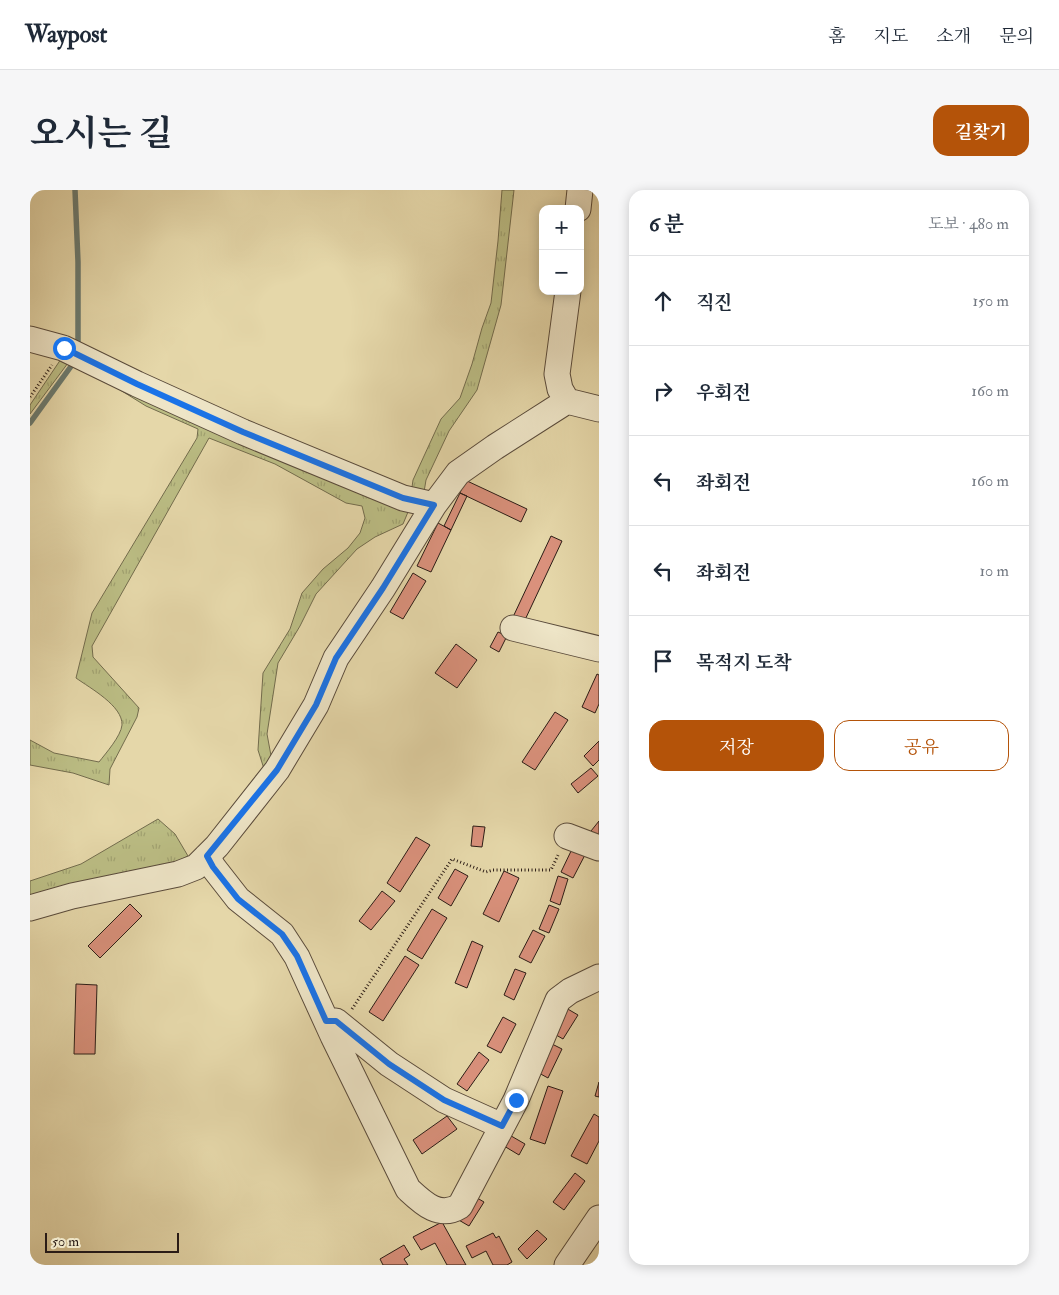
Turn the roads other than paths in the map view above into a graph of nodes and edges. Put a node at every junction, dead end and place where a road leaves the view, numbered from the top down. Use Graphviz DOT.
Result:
graph roads {
  1 [pos="580,190"];
  2 [pos="578,205"];
  3 [pos="567,295"];
  4 [pos="30,338"];
  5 [pos="567,401"];
  6 [pos="599,409"];
  7 [pos="434,505"];
  8 [pos="513,628"];
  9 [pos="599,650"];
  10 [pos="567,836"];
  11 [pos="599,848"];
  12 [pos="207,856"];
  13 [pos="30,908"];
  14 [pos="599,977"];
  15 [pos="331,1021"];
  16 [pos="502,1126"];
  17 [pos="599,1218"];
  18 [pos="567,1265"];
  1 -- 2 [label="street"];
  3 -- 5 [label="street"];
  4 -- 7 [label="street"];
  5 -- 6 [label="street"];
  5 -- 7 [label="street"];
  7 -- 12 [label="street"];
  8 -- 9 [label="street"];
  10 -- 11 [label="street"];
  12 -- 13 [label="street"];
  12 -- 15 [label="street"];
  14 -- 16 [label="street"];
  15 -- 16 [label="street"];
  15 -- 16 [label="street"];
  17 -- 18 [label="street"];
}
